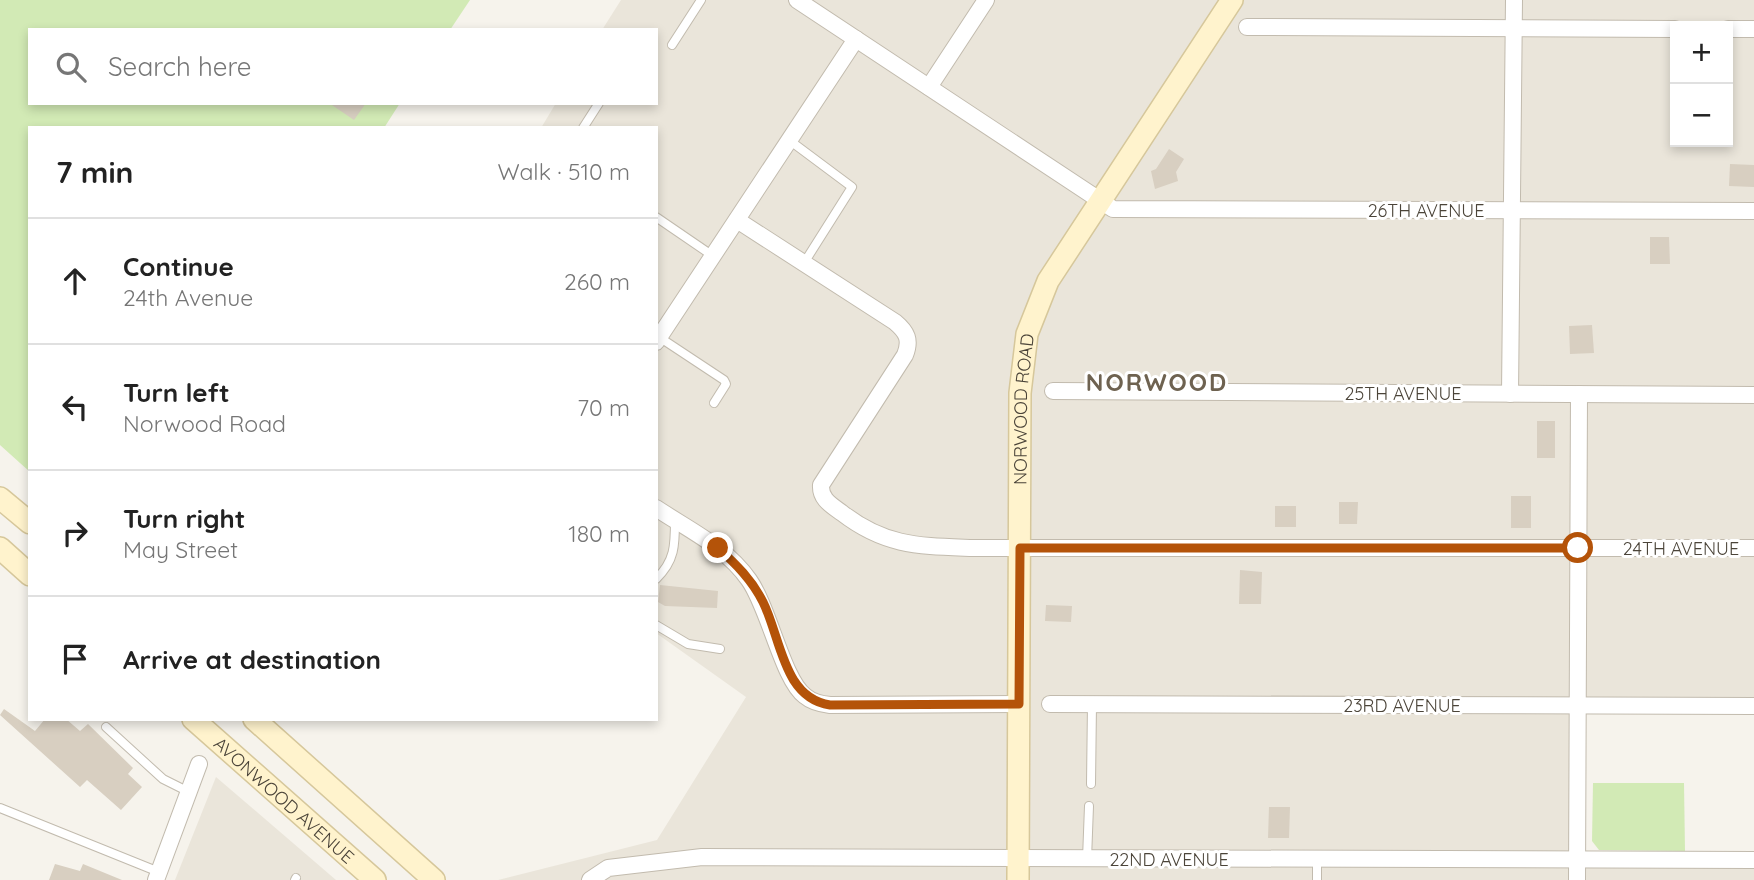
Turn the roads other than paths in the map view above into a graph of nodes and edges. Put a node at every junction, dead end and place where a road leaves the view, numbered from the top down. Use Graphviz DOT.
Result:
graph roads {
  1 [pos="701,0"];
  2 [pos="797,0"];
  3 [pos="986,0"];
  4 [pos="1232,0"];
  5 [pos="1514,0"];
  6 [pos="1247,27"];
  7 [pos="1514,29"];
  8 [pos="1670,29"];
  9 [pos="1733,29"];
  10 [pos="1754,29"];
  11 [pos="856,38"];
  12 [pos="671,45"];
  13 [pos="929,87"];
  14 [pos="598,105"];
  15 [pos="584,126"];
  16 [pos="789,140"];
  17 [pos="1101,200"];
  18 [pos="1512,211"];
  19 [pos="1754,211"];
  20 [pos="658,218"];
  21 [pos="737,220"];
  22 [pos="713,256"];
  23 [pos="804,262"];
  24 [pos="658,340"];
  25 [pos="1053,391"];
  26 [pos="1510,394"];
  27 [pos="1579,394"];
  28 [pos="1754,395"];
  29 [pos="714,402"];
  30 [pos="0,498"];
  31 [pos="658,509"];
  32 [pos="675,520"];
  33 [pos="28,521"];
  34 [pos="0,548"];
  35 [pos="1020,548"];
  36 [pos="1578,548"];
  37 [pos="1754,548"];
  38 [pos="28,573"];
  39 [pos="658,577"];
  40 [pos="658,626"];
  41 [pos="720,649"];
  42 [pos="1019,704"];
  43 [pos="1050,704"];
  44 [pos="1091,704"];
  45 [pos="1578,706"];
  46 [pos="1754,706"];
  47 [pos="195,721"];
  48 [pos="256,721"];
  49 [pos="106,727"];
  50 [pos="199,764"];
  51 [pos="1091,785"];
  52 [pos="191,793"];
  53 [pos="1089,806"];
  54 [pos="0,808"];
  55 [pos="1087,859"];
  56 [pos="1317,859"];
  57 [pos="1577,860"];
  58 [pos="1754,860"];
  59 [pos="1018,870"];
  60 [pos="158,876"];
  61 [pos="375,880"];
  62 [pos="434,880"];
  63 [pos="590,880"];
  64 [pos="1317,880"];
  65 [pos="1577,880"];
  1 -- 12 [label="lane"];
  2 -- 11 [label="street, 26TH AVENUE"];
  3 -- 13 [label="street"];
  4 -- 17 [label="street, NORWOOD ROAD"];
  5 -- 7 [label="street"];
  6 -- 7 [label="street"];
  7 -- 8 [label="street"];
  7 -- 18 [label="street"];
  9 -- 10 [label="street"];
  11 -- 13 [label="street, 26TH AVENUE"];
  11 -- 16 [label="street"];
  13 -- 17 [label="street, 26TH AVENUE"];
  14 -- 15 [label="lane"];
  16 -- 21 [label="street"];
  16 -- 23 [label="lane"];
  17 -- 18 [label="street, 26TH AVENUE"];
  17 -- 35 [label="street, NORWOOD ROAD"];
  18 -- 19 [label="street, 26TH AVENUE"];
  18 -- 26 [label="street"];
  20 -- 22 [label="lane"];
  21 -- 22 [label="street"];
  21 -- 23 [label="street"];
  22 -- 24 [label="street"];
  23 -- 35 [label="street, 24TH AVENUE"];
  24 -- 29 [label="lane"];
  25 -- 26 [label="street, 25TH AVENUE"];
  26 -- 27 [label="street, 25TH AVENUE"];
  27 -- 28 [label="street, 25TH AVENUE"];
  27 -- 36 [label="street"];
  30 -- 33 [label="street"];
  31 -- 32 [label="street"];
  32 -- 39 [label="lane"];
  32 -- 42 [label="street"];
  34 -- 38 [label="street"];
  35 -- 36 [label="street, 24TH AVENUE"];
  35 -- 42 [label="street, NORWOOD ROAD"];
  36 -- 37 [label="street, 24TH AVENUE"];
  36 -- 45 [label="street"];
  40 -- 41 [label="lane"];
  42 -- 59 [label="street, NORWOOD ROAD"];
  43 -- 44 [label="street, 23RD AVENUE"];
  44 -- 45 [label="street, 23RD AVENUE"];
  44 -- 51 [label="lane"];
  45 -- 46 [label="street, 23RD AVENUE"];
  45 -- 57 [label="street"];
  47 -- 61 [label="street, AVONWOOD AVENUE"];
  48 -- 62 [label="street"];
  49 -- 52 [label="lane"];
  50 -- 52 [label="street"];
  52 -- 60 [label="street"];
  53 -- 55 [label="lane"];
  54 -- 60 [label="lane"];
  55 -- 56 [label="street, 22ND AVENUE"];
  55 -- 59 [label="street, 22ND AVENUE"];
  56 -- 57 [label="street, 22ND AVENUE"];
  56 -- 64 [label="lane"];
  57 -- 58 [label="street, 22ND AVENUE"];
  57 -- 65 [label="street"];
  59 -- 63 [label="street, 22ND AVENUE"];
}
